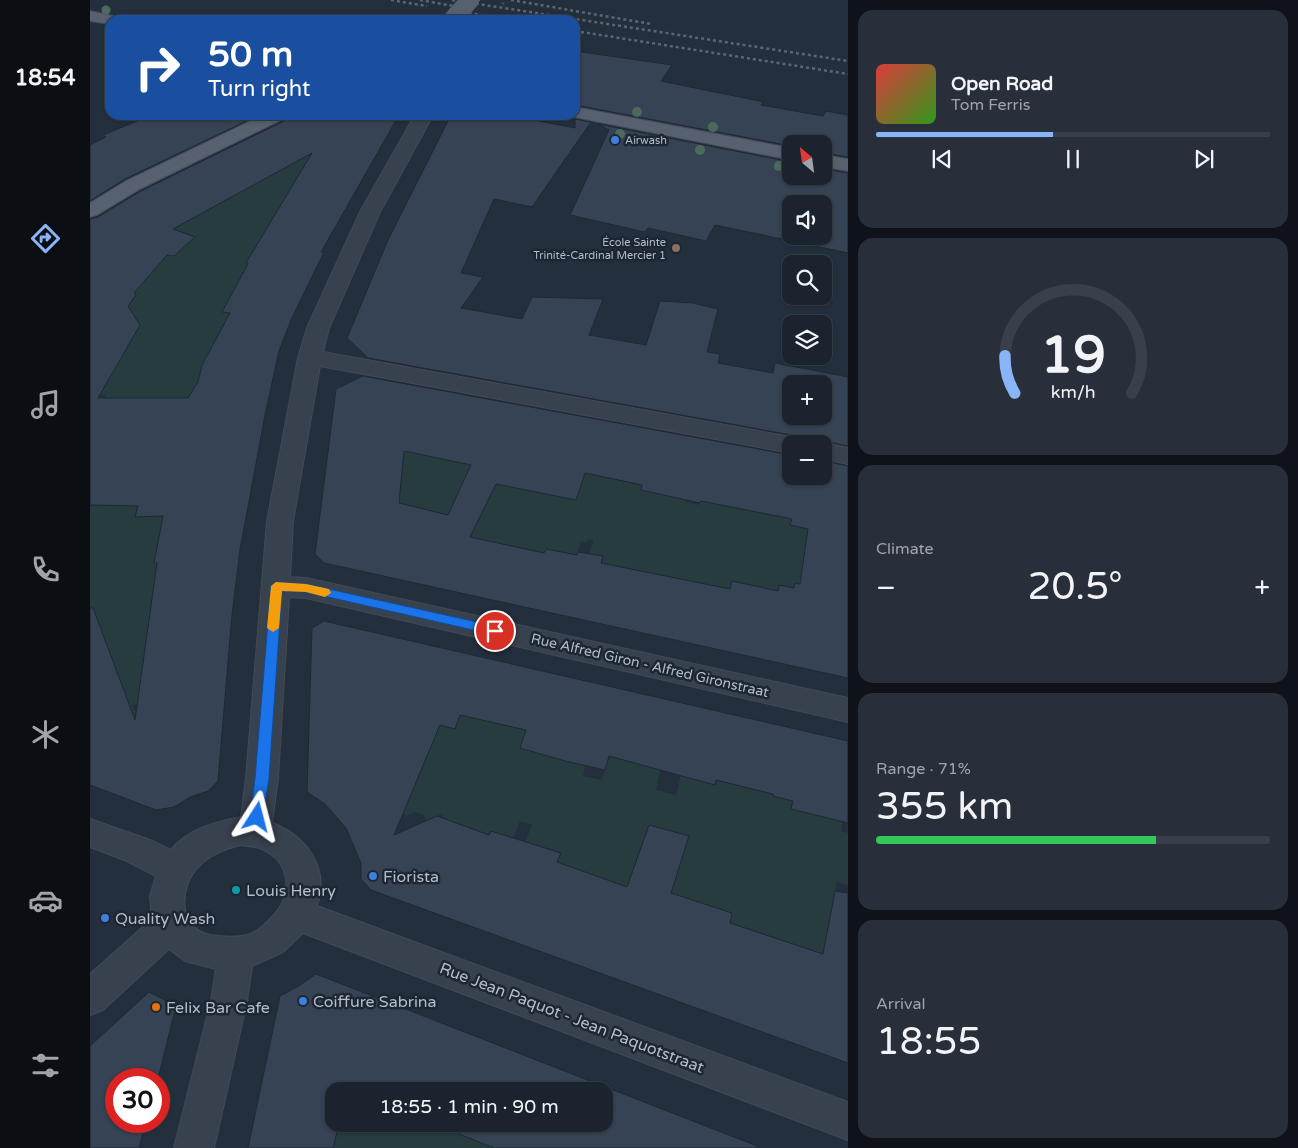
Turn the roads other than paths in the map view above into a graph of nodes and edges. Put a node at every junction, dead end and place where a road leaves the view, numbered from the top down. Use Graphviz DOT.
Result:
graph roads {
  1 [pos="470,0"];
  2 [pos="456,15"];
  3 [pos="90,16"];
  4 [pos="105,19"];
  5 [pos="580,113"];
  6 [pos="267,120"];
  7 [pos="421,120"];
  8 [pos="782,152"];
  9 [pos="832,162"];
  10 [pos="848,165"];
  11 [pos="90,211"];
  12 [pos="310,358"];
  13 [pos="782,443"];
  14 [pos="832,453"];
  15 [pos="848,456"];
  16 [pos="276,586"];
  17 [pos="848,710"];
  18 [pos="254,831"];
  19 [pos="90,833"];
  20 [pos="175,869"];
  21 [pos="296,914"];
  22 [pos="171,924"];
  23 [pos="236,954"];
  24 [pos="90,998"];
  25 [pos="848,1121"];
  26 [pos="194,1148"];
  1 -- 2 [label="main road, bridge"];
  3 -- 4 [label="main road"];
  5 -- 8 [label="main road"];
  6 -- 11 [label="main road"];
  7 -- 12 [label="street"];
  9 -- 10 [label="main road"];
  12 -- 13 [label="street"];
  12 -- 16 [label="street"];
  14 -- 15 [label="street"];
  16 -- 17 [label="street, Rue Alfred Giron - Alfred Gironstraat"];
  16 -- 18 [label="street"];
  18 -- 20 [label="street"];
  18 -- 21 [label="street"];
  19 -- 20 [label="street"];
  20 -- 22 [label="street"];
  21 -- 23 [label="street"];
  21 -- 25 [label="street, Rue Jean Paquot - Jean Paquotstraat"];
  22 -- 23 [label="street"];
  22 -- 24 [label="street"];
  23 -- 26 [label="street"];
}
